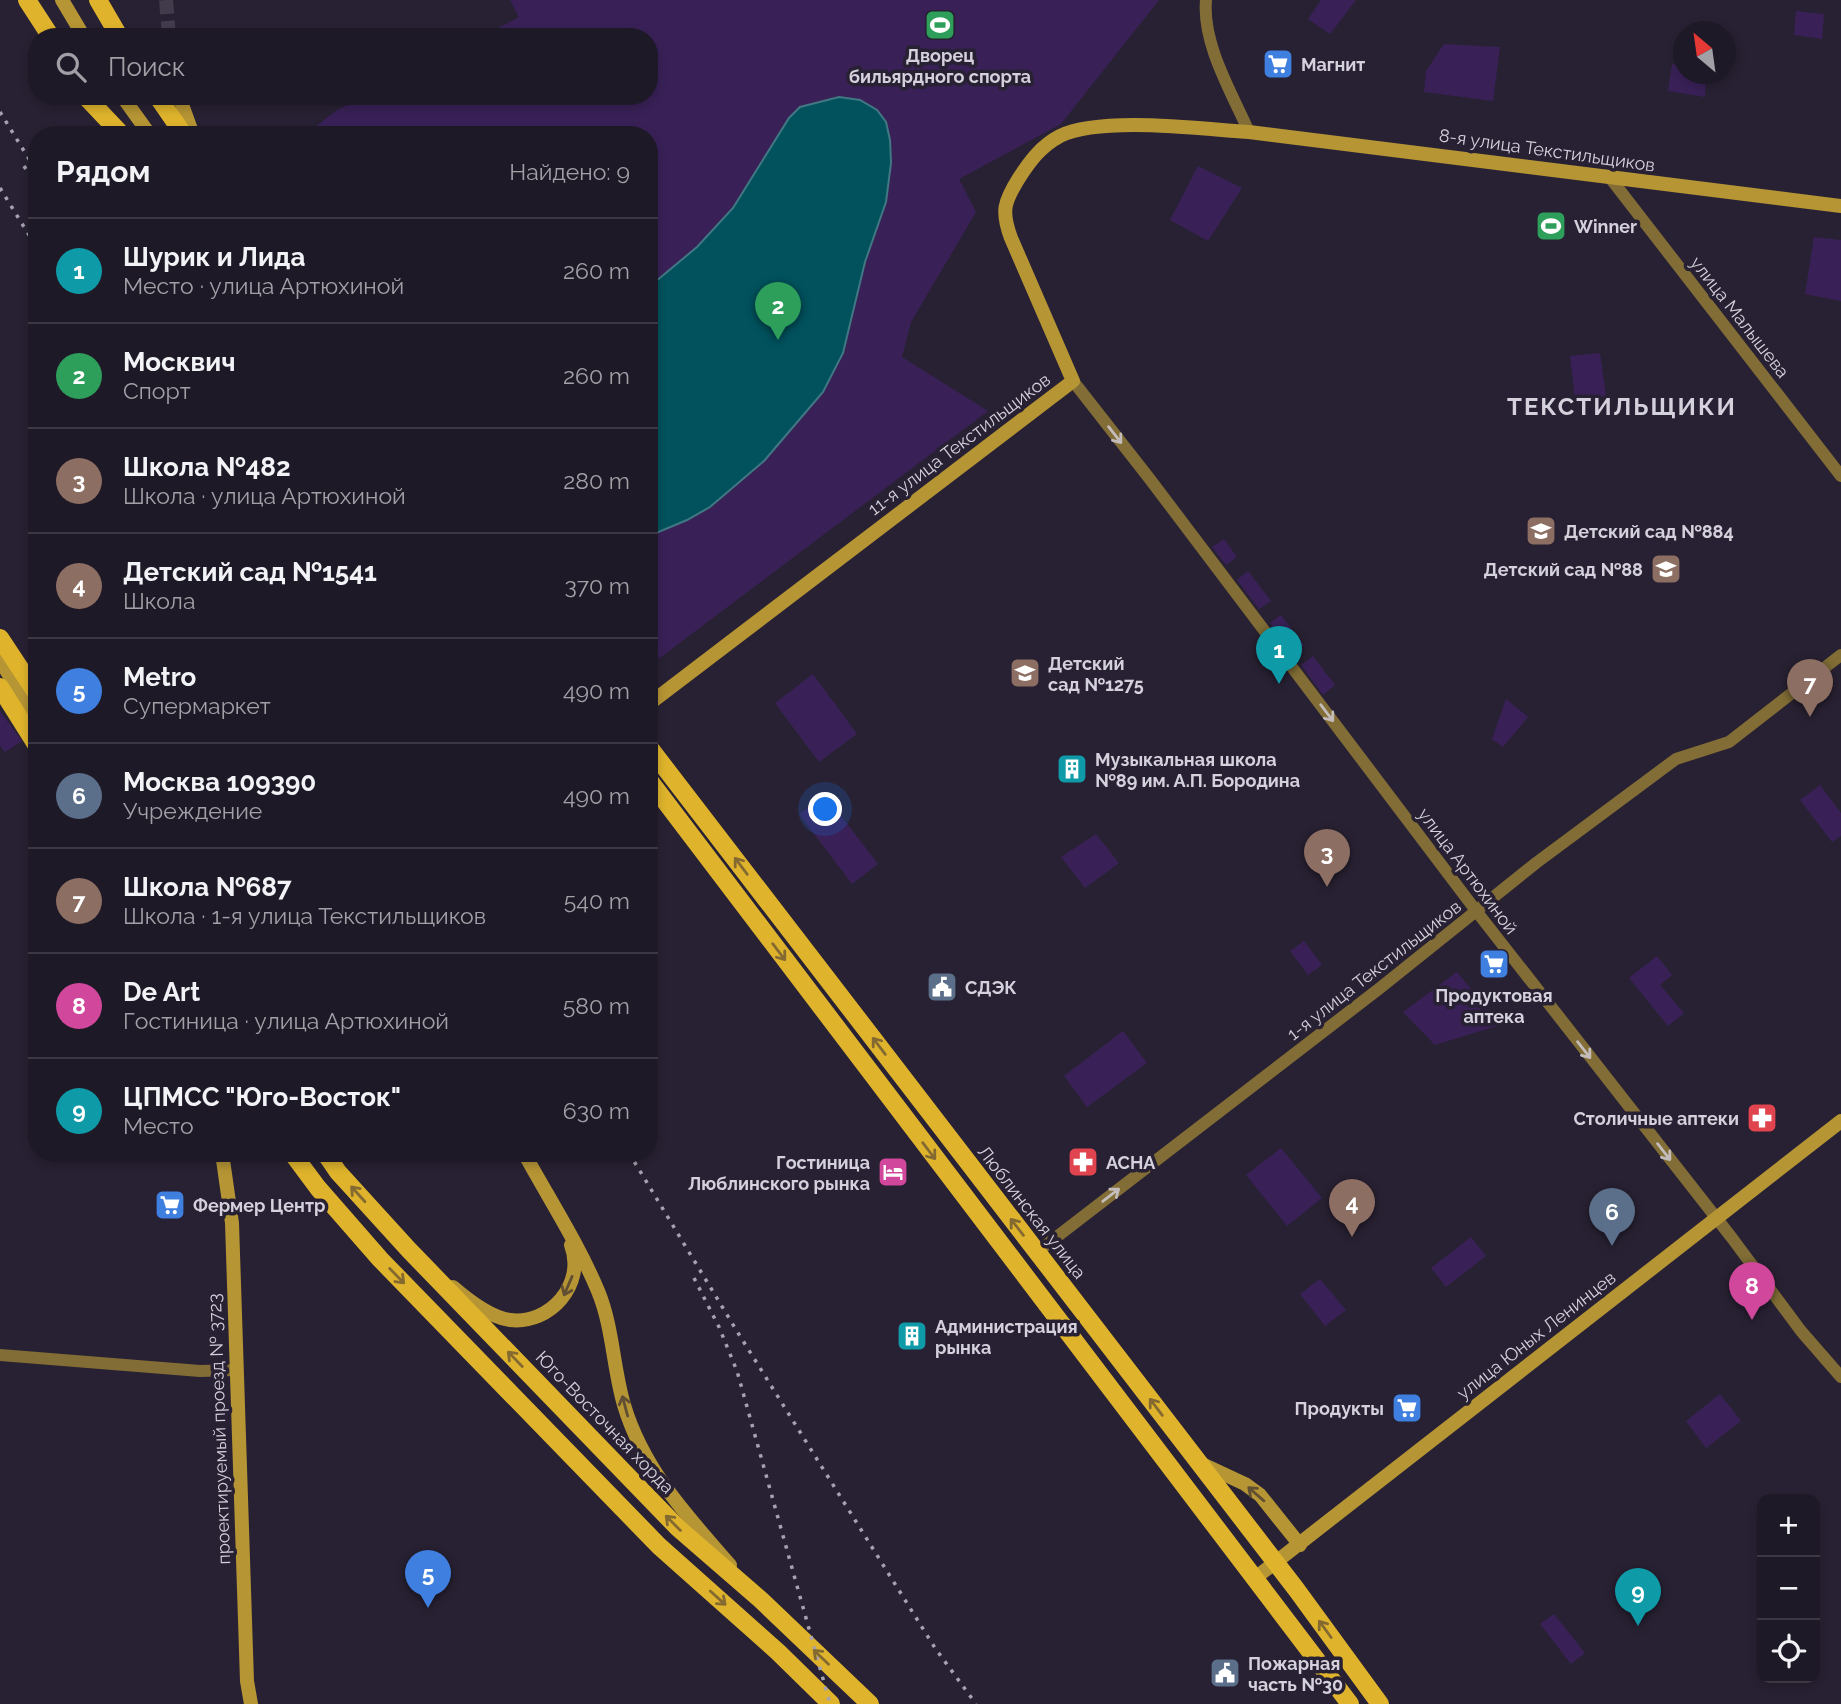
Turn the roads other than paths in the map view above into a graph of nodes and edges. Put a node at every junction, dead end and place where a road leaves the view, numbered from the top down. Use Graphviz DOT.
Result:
graph roads {
  1 [pos="27,0"];
  2 [pos="62,0"];
  3 [pos="98,0"];
  4 [pos="1206,0"];
  5 [pos="45,28"];
  6 [pos="79,28"];
  7 [pos="115,28"];
  8 [pos="94,105"];
  9 [pos="128,105"];
  10 [pos="163,105"];
  11 [pos="182,105"];
  12 [pos="114,126"];
  13 [pos="144,126"];
  14 [pos="178,126"];
  15 [pos="190,126"];
  16 [pos="1249,132"];
  17 [pos="1611,179"];
  18 [pos="1841,206"];
  19 [pos="1073,381"];
  20 [pos="1841,475"];
  21 [pos="0,638"];
  22 [pos="1841,656"];
  23 [pos="0,660"];
  24 [pos="28,680"];
  25 [pos="0,687"];
  26 [pos="658,697"];
  27 [pos="28,706"];
  28 [pos="28,732"];
  29 [pos="658,759"];
  30 [pos="658,792"];
  31 [pos="1477,912"];
  32 [pos="1841,1121"];
  33 [pos="223,1162"];
  34 [pos="299,1162"];
  35 [pos="331,1162"];
  36 [pos="529,1162"];
  37 [pos="1716,1217"];
  38 [pos="561,1221"];
  39 [pos="409,1250"];
  40 [pos="1037,1252"];
  41 [pos="0,1355"];
  42 [pos="235,1370"];
  43 [pos="1841,1377"];
  44 [pos="1197,1462"];
  45 [pos="1300,1545"];
  46 [pos="1275,1563"];
  47 [pos="1254,1579"];
  48 [pos="761,1600"];
  49 [pos="251,1704"];
  50 [pos="831,1704"];
  51 [pos="870,1704"];
  52 [pos="1350,1704"];
  53 [pos="1380,1704"];
  1 -- 5 [label="main road"];
  2 -- 6 [label="main road"];
  3 -- 7 [label="main road"];
  4 -- 16 [label="street"];
  8 -- 12 [label="main road"];
  9 -- 13 [label="main road"];
  10 -- 14 [label="main road"];
  11 -- 15 [label="main road"];
  16 -- 17 [label="main road, 8-я улица Текстильщиков"];
  16 -- 19 [label="main road, 11-я улица Текстильщиков"];
  17 -- 18 [label="main road, 8-я улица Текстильщиков"];
  17 -- 20 [label="street, улица Малышева"];
  19 -- 26 [label="main road, 11-я улица Текстильщиков"];
  19 -- 31 [label="street, улица Артюхиной, one-way"];
  21 -- 24 [label="main road"];
  22 -- 31 [label="street, 1-я улица Текстильщиков"];
  23 -- 27 [label="main road"];
  25 -- 28 [label="main road"];
  40 -- 29 [label="main road, Люблинская улица, one-way"];
  30 -- 47 [label="main road, one-way"];
  31 -- 37 [label="street, улица Артюхиной, one-way"];
  40 -- 31 [label="street, 1-я улица Текстильщиков, one-way"];
  32 -- 37 [label="main road, улица Юных Ленинцев"];
  33 -- 42 [label="main road, проектируемый проезд № 3723"];
  34 -- 50 [label="main road, one-way"];
  39 -- 35 [label="main road, Юго-Восточная хорда, one-way"];
  36 -- 38 [label="main road"];
  37 -- 43 [label="street, улица Артюхиной"];
  37 -- 45 [label="main road, улица Юных Ленинцев"];
  38 -- 39 [label="main road, one-way"];
  48 -- 38 [label="main road, one-way"];
  48 -- 39 [label="main road, Юго-Восточная хорда, one-way"];
  44 -- 40 [label="main road, Люблинская улица, one-way"];
  41 -- 42 [label="street"];
  42 -- 49 [label="main road, проектируемый проезд № 3723"];
  45 -- 44 [label="main road, one-way"];
  44 -- 46 [label="main road, Люблинская улица"];
  45 -- 46 [label="main road, улица Юных Ленинцев"];
  46 -- 47 [label="main road, улица Юных Ленинцев"];
  53 -- 46 [label="main road, Люблинская улица, one-way"];
  47 -- 52 [label="main road"];
  51 -- 48 [label="main road, Юго-Восточная хорда, one-way"];
}
